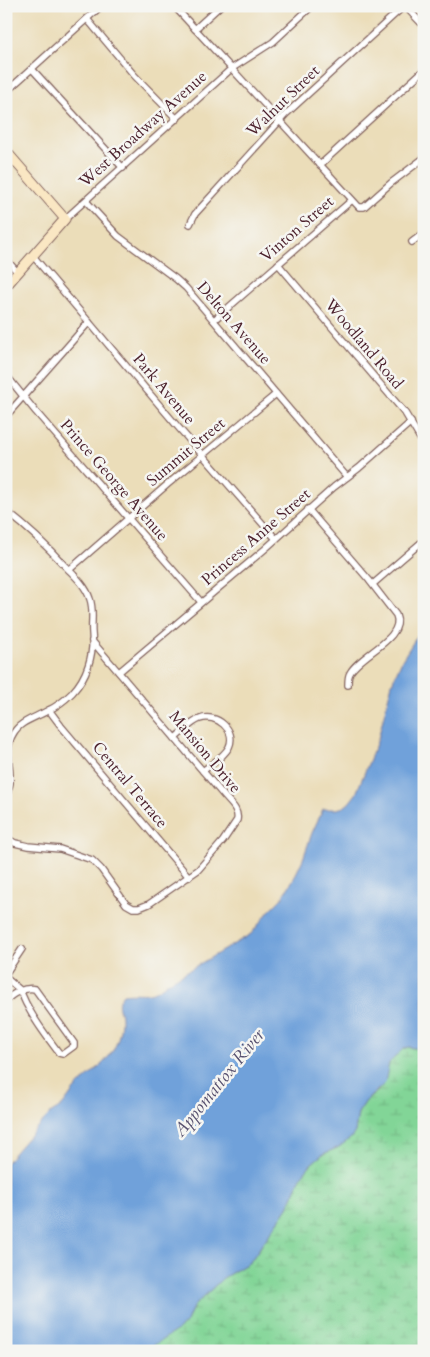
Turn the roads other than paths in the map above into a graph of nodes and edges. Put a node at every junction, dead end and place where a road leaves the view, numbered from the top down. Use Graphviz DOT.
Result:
graph roads {
  1 [pos="101,6"];
  2 [pos="174,6"];
  3 [pos="220,6"];
  4 [pos="312,6"];
  5 [pos="404,6"];
  6 [pos="87,19"];
  7 [pos="424,26"];
  8 [pos="195,29"];
  9 [pos="32,69"];
  10 [pos="232,69"];
  11 [pos="423,73"];
  12 [pos="6,92"];
  13 [pos="176,119"];
  14 [pos="279,121"];
  15 [pos="6,151"];
  16 [pos="424,158"];
  17 [pos="320,166"];
  18 [pos="123,168"];
  19 [pos="352,200"];
  20 [pos="86,201"];
  21 [pos="65,220"];
  22 [pos="190,224"];
  23 [pos="424,233"];
  24 [pos="412,242"];
  25 [pos="33,256"];
  26 [pos="6,258"];
  27 [pos="278,264"];
  28 [pos="18,273"];
  29 [pos="6,286"];
  30 [pos="214,320"];
  31 [pos="89,322"];
  32 [pos="6,375"];
  33 [pos="276,394"];
  34 [pos="24,396"];
  35 [pos="6,416"];
  36 [pos="411,422"];
  37 [pos="424,445"];
  38 [pos="203,455"];
  39 [pos="347,477"];
  40 [pos="308,509"];
  41 [pos="6,511"];
  42 [pos="129,518"];
  43 [pos="276,539"];
  44 [pos="424,540"];
  45 [pos="69,570"];
  46 [pos="373,584"];
  47 [pos="201,602"];
  48 [pos="92,641"];
  49 [pos="119,672"];
  50 [pos="348,685"];
  51 [pos="50,710"];
  52 [pos="175,738"];
  53 [pos="7,744"];
  54 [pos="203,771"];
  55 [pos="6,798"];
  56 [pos="6,838"];
  57 [pos="189,877"];
  58 [pos="22,949"];
  59 [pos="6,974"];
  60 [pos="6,978"];
  61 [pos="21,992"];
  62 [pos="6,1000"];
  1 -- 6 [label="street"];
  2 -- 8 [label="street"];
  3 -- 8 [label="street"];
  4 -- 10 [label="street, West Broadway Avenue"];
  5 -- 7 [label="street"];
  5 -- 14 [label="street, Walnut Street"];
  6 -- 9 [label="street"];
  6 -- 13 [label="street"];
  8 -- 10 [label="street"];
  9 -- 12 [label="street"];
  9 -- 18 [label="street"];
  10 -- 13 [label="street, West Broadway Avenue"];
  10 -- 14 [label="street"];
  11 -- 17 [label="street"];
  13 -- 18 [label="street, West Broadway Avenue"];
  14 -- 17 [label="street"];
  14 -- 22 [label="street, Walnut Street"];
  15 -- 21 [label="main road"];
  16 -- 19 [label="street, Vinton Street"];
  17 -- 19 [label="street"];
  18 -- 20 [label="street, West Broadway Avenue"];
  19 -- 27 [label="street, Vinton Street"];
  20 -- 21 [label="street, West Broadway Avenue"];
  20 -- 30 [label="street, Delton Avenue"];
  21 -- 25 [label="main road, West Broadway Avenue"];
  23 -- 24 [label="street"];
  25 -- 28 [label="main road, West Broadway Avenue"];
  25 -- 31 [label="street, Park Avenue"];
  26 -- 28 [label="street"];
  27 -- 30 [label="street, Vinton Street"];
  27 -- 36 [label="street, Woodland Road"];
  28 -- 29 [label="main road, West Broadway Avenue"];
  30 -- 33 [label="street, Delton Avenue"];
  31 -- 34 [label="street"];
  31 -- 38 [label="street, Park Avenue"];
  32 -- 34 [label="street, Prince George Avenue"];
  33 -- 38 [label="street, Summit Street"];
  33 -- 39 [label="street, Delton Avenue"];
  34 -- 35 [label="street"];
  34 -- 42 [label="street, Prince George Avenue"];
  36 -- 37 [label="street, Woodland Road"];
  36 -- 39 [label="street, Princess Anne Street"];
  38 -- 42 [label="street, Summit Street"];
  38 -- 43 [label="street, Park Avenue"];
  39 -- 40 [label="street, Princess Anne Street"];
  40 -- 43 [label="street, Princess Anne Street"];
  40 -- 46 [label="street"];
  41 -- 45 [label="street"];
  42 -- 45 [label="street, Summit Street"];
  42 -- 47 [label="street, Prince George Avenue"];
  43 -- 47 [label="street, Princess Anne Street"];
  44 -- 46 [label="street"];
  45 -- 48 [label="street"];
  46 -- 50 [label="street"];
  47 -- 49 [label="street, Princess Anne Street"];
  48 -- 49 [label="street, Mansion Drive"];
  48 -- 51 [label="street"];
  49 -- 52 [label="street, Mansion Drive"];
  51 -- 53 [label="street"];
  51 -- 57 [label="street, Central Terrace"];
  52 -- 54 [label="street, Mansion Drive"];
  52 -- 54 [label="street"];
  53 -- 55 [label="street"];
  54 -- 57 [label="street, Mansion Drive"];
  56 -- 57 [label="street, Mansion Drive"];
  58 -- 59 [label="street"];
  60 -- 61 [label="street"];
  61 -- 61 [label="street"];
  61 -- 62 [label="street"];
}
